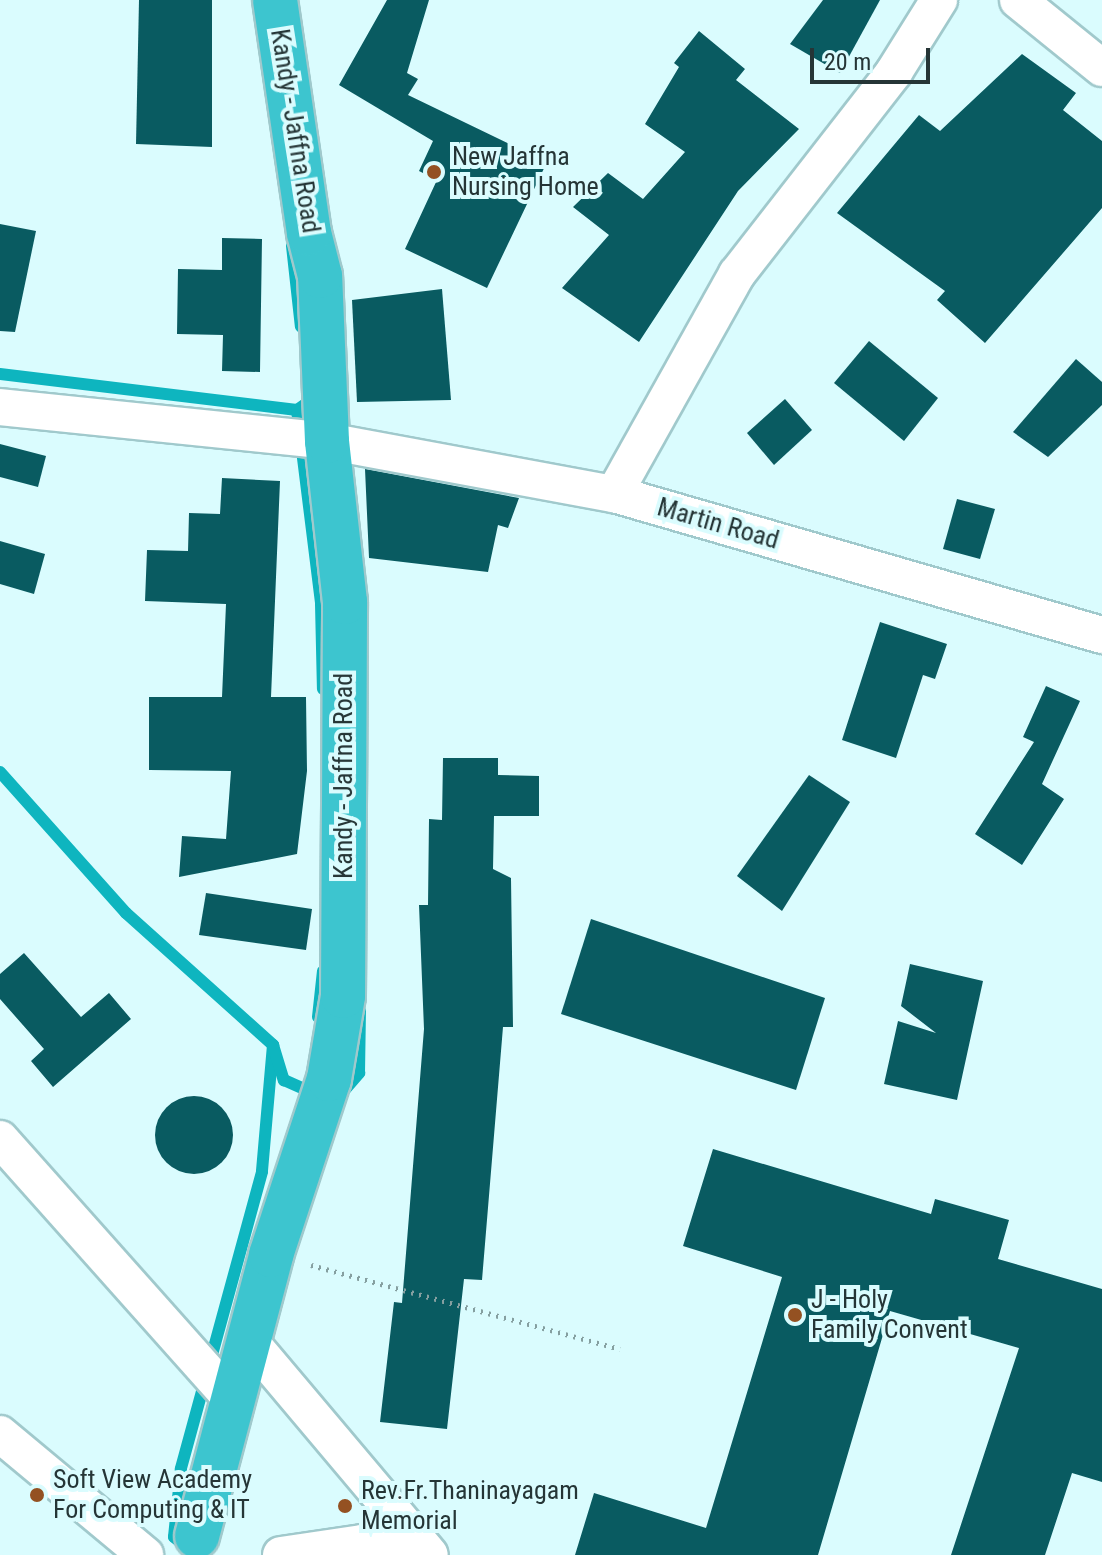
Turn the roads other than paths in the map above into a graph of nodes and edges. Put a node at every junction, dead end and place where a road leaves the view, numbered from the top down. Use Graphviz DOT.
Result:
graph roads {
  1 [pos="275,0"];
  2 [pos="939,0"];
  3 [pos="1018,0"];
  4 [pos="1102,68"];
  5 [pos="0,407"];
  6 [pos="327,441"];
  7 [pos="614,494"];
  8 [pos="1102,635"];
  9 [pos="0,1139"];
  10 [pos="248,1339"];
  11 [pos="232,1399"];
  12 [pos="0,1434"];
  13 [pos="197,1536"];
  14 [pos="428,1553"];
  15 [pos="145,1555"];
  16 [pos="281,1555"];
  1 -- 6 [label="highway, Kandy - Jaffna Road"];
  2 -- 7 [label="street"];
  3 -- 4 [label="street"];
  5 -- 6 [label="street, Martin Road"];
  6 -- 7 [label="street, Martin Road"];
  6 -- 10 [label="highway, Kandy - Jaffna Road"];
  7 -- 8 [label="street, Martin Road"];
  9 -- 11 [label="street"];
  10 -- 11 [label="highway, Kandy - Jaffna Road"];
  10 -- 14 [label="street"];
  11 -- 13 [label="highway, Kandy - Jaffna Road"];
  12 -- 15 [label="street"];
  14 -- 16 [label="street"];
}
